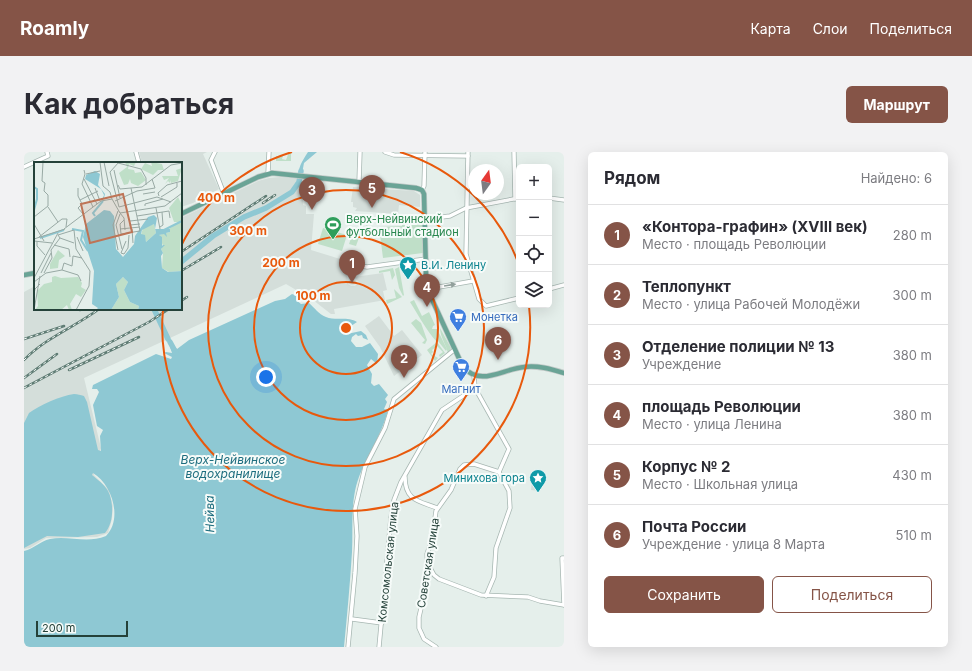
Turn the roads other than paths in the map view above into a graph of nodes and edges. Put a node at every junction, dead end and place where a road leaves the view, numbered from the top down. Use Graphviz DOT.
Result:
graph roads {
  1 [pos="47,152"];
  2 [pos="136,152"];
  3 [pos="215,152"];
  4 [pos="269,152"];
  5 [pos="360,152"];
  6 [pos="385,152"];
  7 [pos="514,152"];
  8 [pos="425,153"];
  9 [pos="468,154"];
  10 [pos="34,162"];
  11 [pos="35,162"];
  12 [pos="139,162"];
  13 [pos="24,167"];
  14 [pos="268,173"];
  15 [pos="359,182"];
  16 [pos="516,183"];
  17 [pos="422,190"];
  18 [pos="224,194"];
  19 [pos="552,198"];
  20 [pos="516,199"];
  21 [pos="564,200"];
  22 [pos="466,208"];
  23 [pos="182,214"];
  24 [pos="426,218"];
  25 [pos="426,259"];
  26 [pos="350,264"];
  27 [pos="34,273"];
  28 [pos="24,275"];
  29 [pos="473,281"];
  30 [pos="564,285"];
  31 [pos="428,288"];
  32 [pos="552,288"];
  33 [pos="516,299"];
  34 [pos="454,350"];
  35 [pos="564,373"];
  36 [pos="474,376"];
  37 [pos="475,388"];
  38 [pos="499,472"];
  39 [pos="405,476"];
  40 [pos="437,508"];
  41 [pos="563,558"];
  42 [pos="428,565"];
  43 [pos="486,596"];
  44 [pos="564,605"];
  45 [pos="352,619"];
  46 [pos="382,623"];
  47 [pos="348,647"];
  48 [pos="379,647"];
  49 [pos="436,647"];
  1 -- 11 [label="street"];
  2 -- 12 [label="street"];
  3 -- 18 [label="street"];
  4 -- 14 [label="street"];
  5 -- 15 [label="street"];
  6 -- 8 [label="street"];
  7 -- 16 [label="street"];
  8 -- 9 [label="street"];
  8 -- 17 [label="street"];
  9 -- 22 [label="street"];
  10 -- 13 [label="street"];
  14 -- 15 [label="main road"];
  14 -- 18 [label="main road"];
  15 -- 17 [label="main road"];
  17 -- 24 [label="main road"];
  18 -- 23 [label="main road"];
  19 -- 21 [label="street"];
  20 -- 22 [label="street"];
  22 -- 24 [label="street"];
  22 -- 29 [label="street"];
  24 -- 25 [label="main road"];
  25 -- 26 [label="street"];
  25 -- 31 [label="main road"];
  27 -- 28 [label="main road"];
  31 -- 29 [label="street, one-way"];
  29 -- 33 [label="street"];
  30 -- 32 [label="street"];
  31 -- 34 [label="main road"];
  34 -- 36 [label="main road"];
  34 -- 45 [label="street"];
  35 -- 36 [label="main road"];
  36 -- 37 [label="street"];
  37 -- 38 [label="street"];
  37 -- 39 [label="street, Комсомольская улица"];
  38 -- 40 [label="street, Советская улица"];
  38 -- 43 [label="street"];
  39 -- 40 [label="street"];
  39 -- 46 [label="street, Комсомольская улица"];
  40 -- 42 [label="street, Советская улица"];
  41 -- 44 [label="street"];
  42 -- 43 [label="street"];
  42 -- 49 [label="street, Советская улица"];
  43 -- 44 [label="street"];
  45 -- 46 [label="street"];
  45 -- 47 [label="street"];
  46 -- 48 [label="street, Комсомольская улица"];
}
